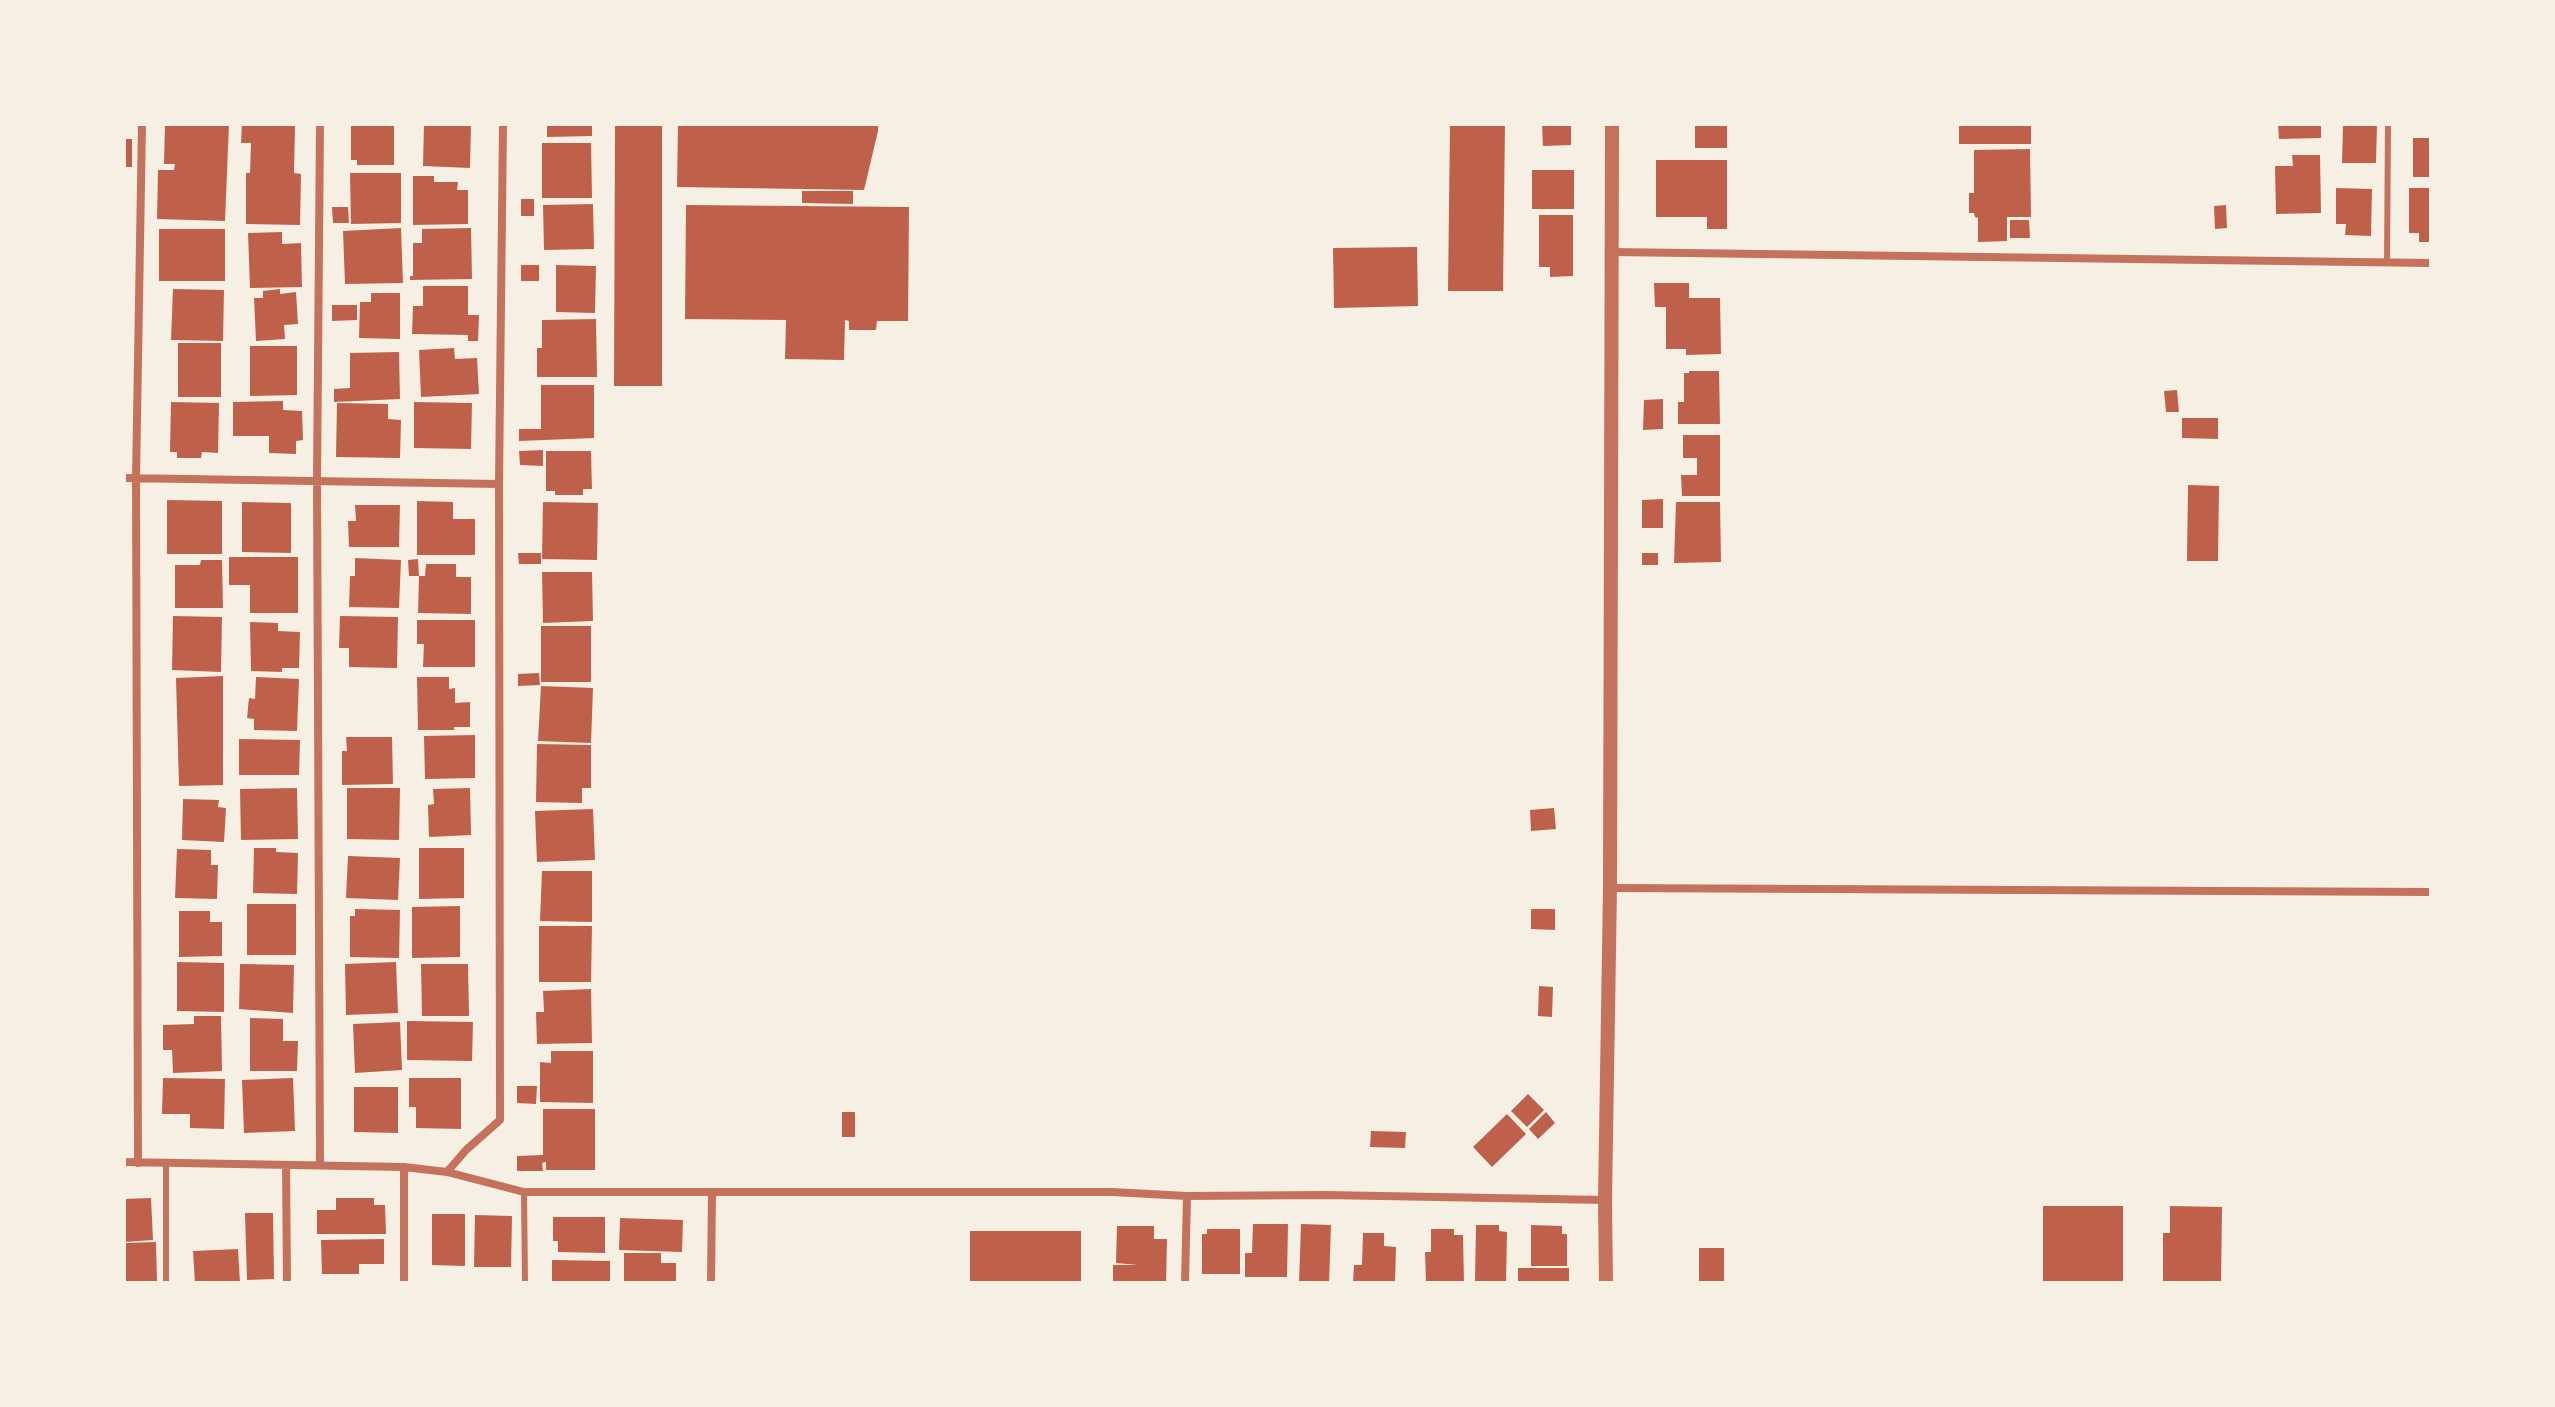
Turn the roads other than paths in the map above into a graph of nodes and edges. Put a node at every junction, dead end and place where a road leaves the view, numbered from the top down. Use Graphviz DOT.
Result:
graph roads {
  1 [pos="142,124"];
  2 [pos="320,124"];
  3 [pos="503,124"];
  4 [pos="1612,124"];
  5 [pos="2388,124"];
  6 [pos="1612,252"];
  7 [pos="2387,263"];
  8 [pos="2431,263"];
  9 [pos="124,478"];
  10 [pos="136,478"];
  11 [pos="317,479"];
  12 [pos="499,484"];
  13 [pos="1610,888"];
  14 [pos="2431,892"];
  15 [pos="124,1162"];
  16 [pos="138,1163"];
  17 [pos="166,1163"];
  18 [pos="286,1165"];
  19 [pos="320,1165"];
  20 [pos="404,1167"];
  21 [pos="447,1172"];
  22 [pos="524,1192"];
  23 [pos="712,1192"];
  24 [pos="1187,1196"];
  25 [pos="1605,1200"];
  26 [pos="166,1283"];
  27 [pos="287,1283"];
  28 [pos="404,1283"];
  29 [pos="525,1283"];
  30 [pos="711,1283"];
  31 [pos="1185,1283"];
  32 [pos="1606,1283"];
  1 -- 10 [label="street"];
  2 -- 11 [label="street"];
  3 -- 12 [label="street"];
  4 -- 6 [label="street"];
  5 -- 7 [label="lane"];
  6 -- 7 [label="street"];
  6 -- 13 [label="street"];
  7 -- 8 [label="street"];
  9 -- 10 [label="street"];
  10 -- 11 [label="street"];
  10 -- 16 [label="street"];
  11 -- 12 [label="street"];
  11 -- 19 [label="street"];
  12 -- 21 [label="street"];
  13 -- 14 [label="street"];
  13 -- 25 [label="street"];
  15 -- 16 [label="street"];
  16 -- 17 [label="street"];
  17 -- 18 [label="street"];
  17 -- 26 [label="lane"];
  18 -- 19 [label="street"];
  18 -- 27 [label="street"];
  19 -- 20 [label="street"];
  20 -- 21 [label="street"];
  20 -- 28 [label="street"];
  21 -- 22 [label="street"];
  22 -- 23 [label="street"];
  22 -- 29 [label="lane"];
  23 -- 24 [label="street"];
  23 -- 30 [label="street"];
  24 -- 25 [label="street"];
  24 -- 31 [label="street"];
  25 -- 32 [label="street"];
}
